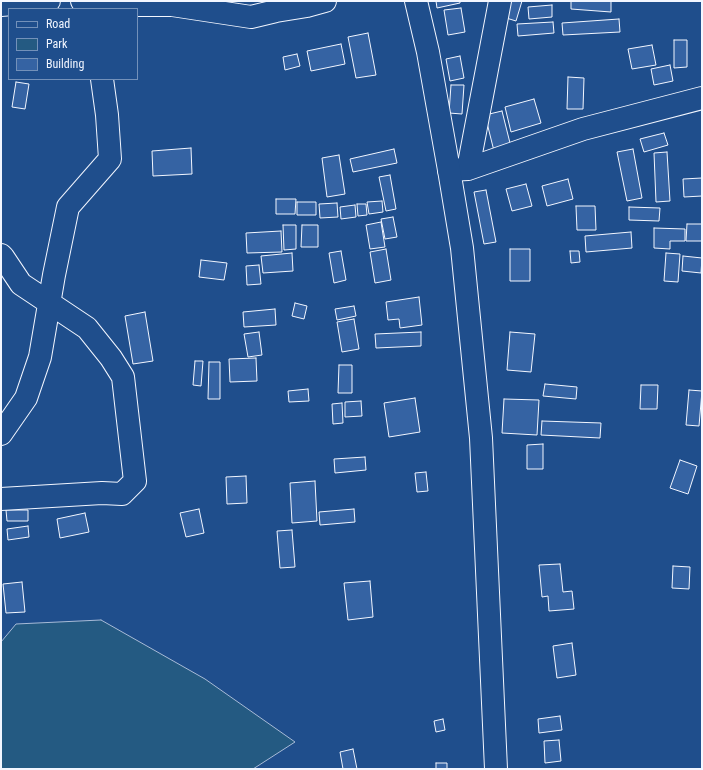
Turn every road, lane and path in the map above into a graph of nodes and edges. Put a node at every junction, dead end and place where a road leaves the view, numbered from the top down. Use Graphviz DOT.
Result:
graph roads {
  1 [pos="49,1"];
  2 [pos="82,1"];
  3 [pos="325,1"];
  4 [pos="416,1"];
  5 [pos="500,1"];
  6 [pos="1,5"];
  7 [pos="102,8"];
  8 [pos="120,8"];
  9 [pos="102,80"];
  10 [pos="702,98"];
  11 [pos="459,169"];
  12 [pos="1,256"];
  13 [pos="50,303"];
  14 [pos="1,434"];
  15 [pos="1,499"];
  16 [pos="496,769"];
  1 -- 6 [label="main road"];
  2 -- 7 [label="main road"];
  3 -- 8 [label="main road"];
  4 -- 11 [label="main road"];
  5 -- 11 [label="main road"];
  9 -- 13 [label="main road"];
  10 -- 11 [label="main road"];
  11 -- 16 [label="main road"];
  12 -- 13 [label="main road"];
  13 -- 14 [label="main road"];
  13 -- 15 [label="main road"];
}
